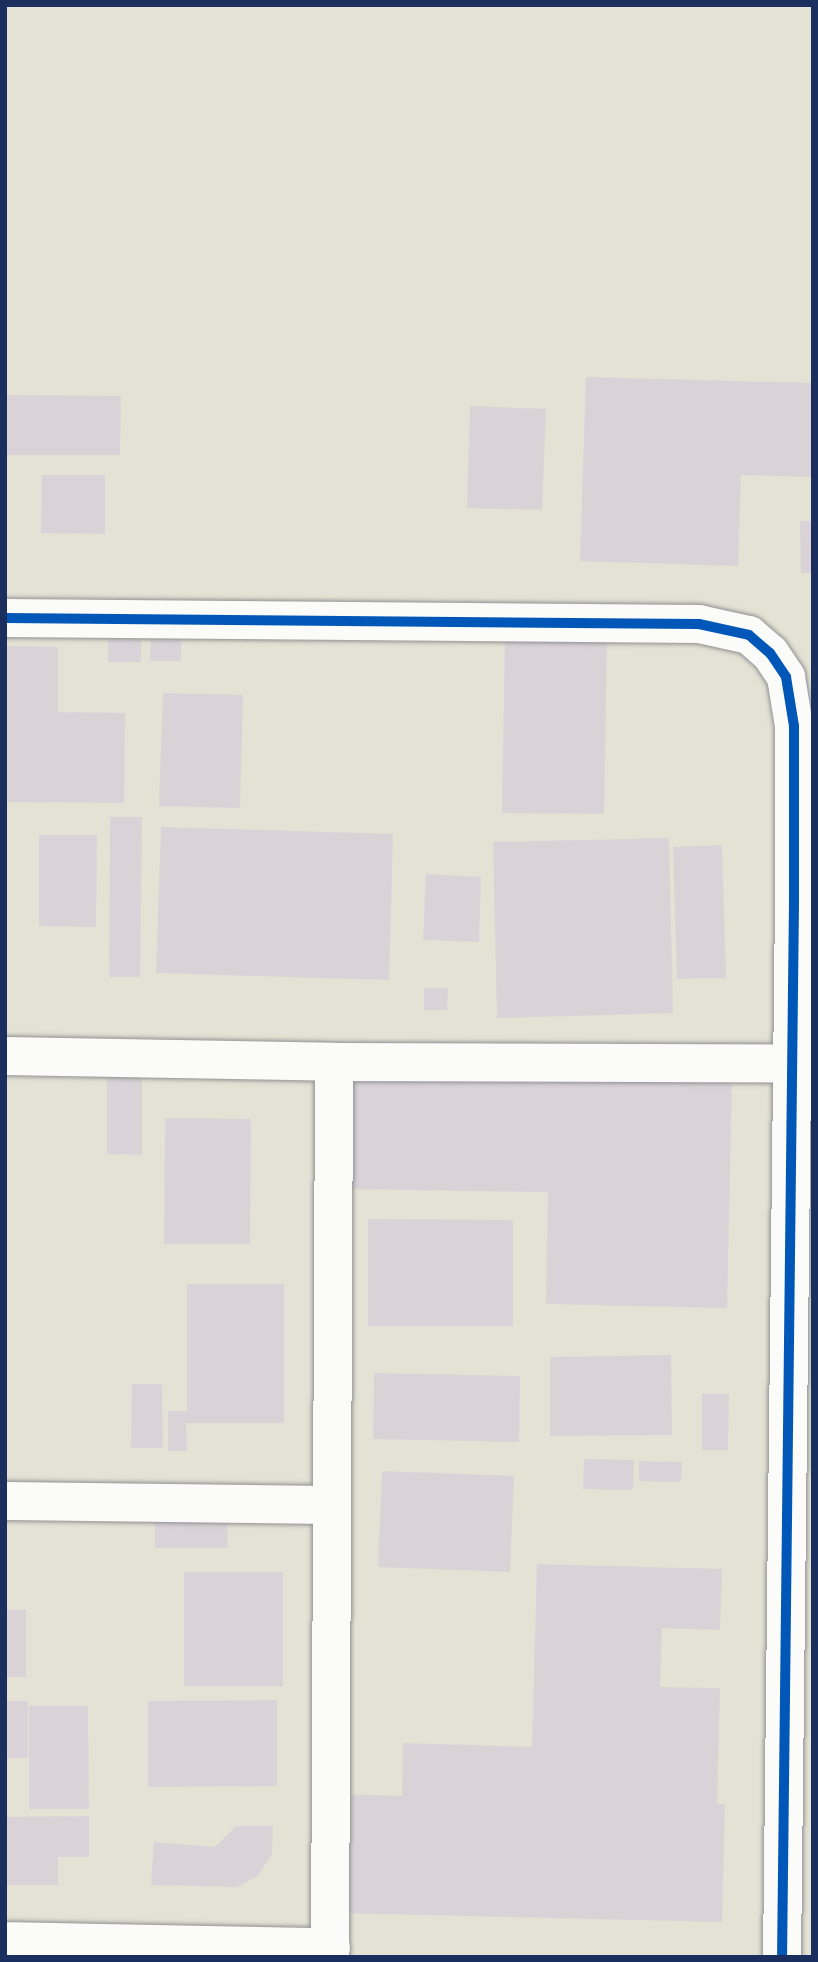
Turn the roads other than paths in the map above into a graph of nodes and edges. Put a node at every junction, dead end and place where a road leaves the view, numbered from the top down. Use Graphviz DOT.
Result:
graph roads {
  1 [pos="5,618"];
  2 [pos="5,1056"];
  3 [pos="334,1062"];
  4 [pos="793,1064"];
  5 [pos="5,1501"];
  6 [pos="332,1505"];
  7 [pos="5,1941"];
  8 [pos="330,1952"];
  9 [pos="782,1957"];
  1 -- 4 [label="street"];
  2 -- 3 [label="street"];
  3 -- 4 [label="street"];
  3 -- 6 [label="street"];
  4 -- 9 [label="street"];
  5 -- 6 [label="street"];
  6 -- 8 [label="street"];
  7 -- 8 [label="street"];
}
